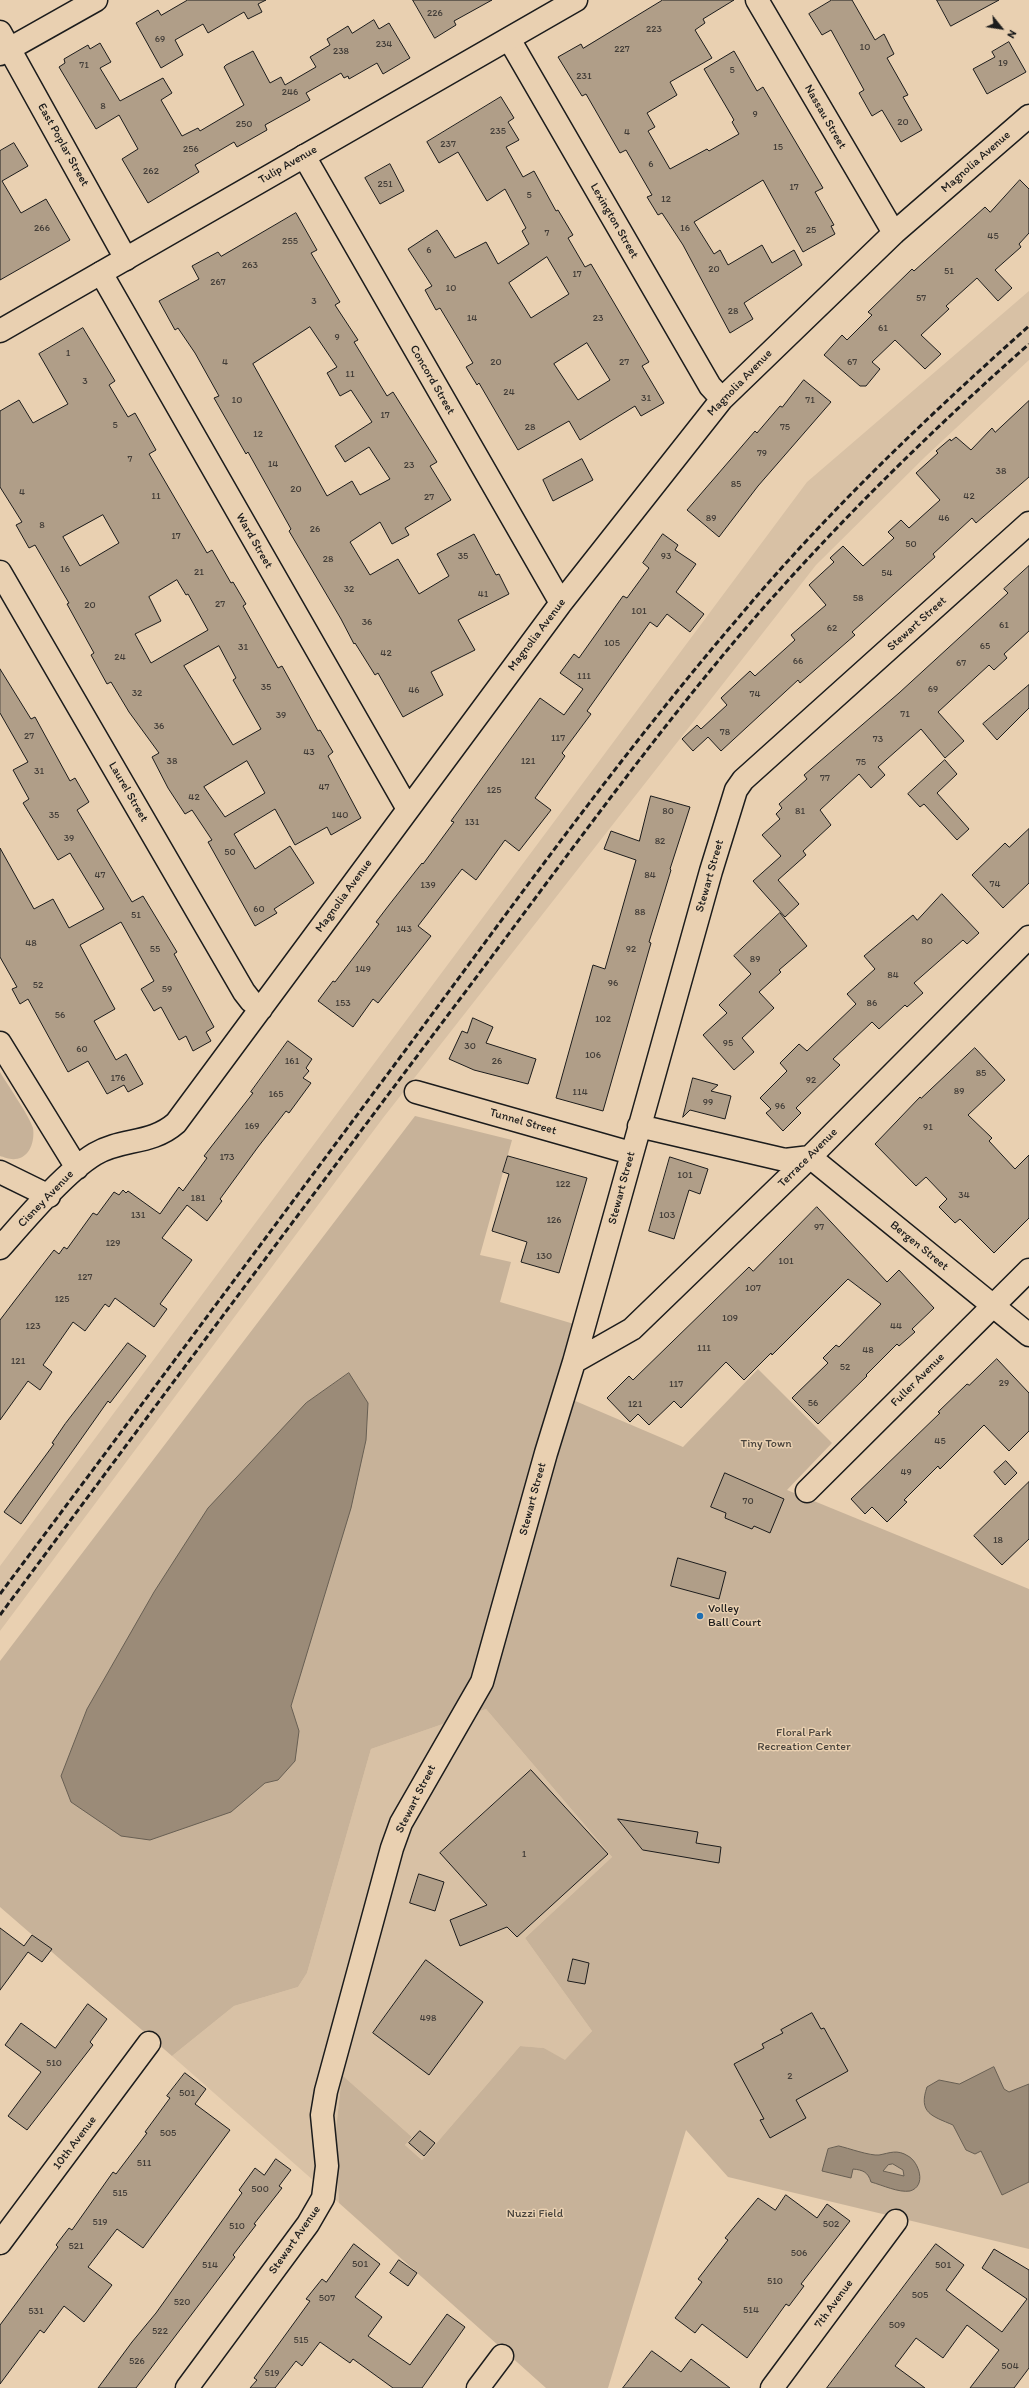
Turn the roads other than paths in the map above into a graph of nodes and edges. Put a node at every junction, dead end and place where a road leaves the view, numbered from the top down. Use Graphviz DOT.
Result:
graph roads {
  1 [pos="96,0"];
  2 [pos="576,0"];
  3 [pos="757,0"];
  4 [pos="509,39"];
  5 [pos="3,45"];
  6 [pos="1029,116"];
  7 [pos="304,156"];
  8 [pos="894,233"];
  9 [pos="126,259"];
  10 [pos="101,273"];
  11 [pos="0,331"];
  12 [pos="722,399"];
  13 [pos="1029,523"];
  14 [pos="0,572"];
  15 [pos="561,603"];
  16 [pos="408,809"];
  17 [pos="1026,946"];
  18 [pos="261,1009"];
  19 [pos="0,1043"];
  20 [pos="416,1092"];
  21 [pos="639,1126"];
  22 [pos="631,1153"];
  23 [pos="810,1157"];
  24 [pos="77,1168"];
  25 [pos="0,1172"];
  26 [pos="49,1196"];
  27 [pos="0,1248"];
  28 [pos="1029,1270"];
  29 [pos="993,1306"];
  30 [pos="1029,1335"];
  31 [pos="574,1362"];
  32 [pos="807,1491"];
  33 [pos="364,1952"];
  34 [pos="149,2043"];
  35 [pos="896,2220"];
  36 [pos="0,2243"];
  37 [pos="502,2356"];
  38 [pos="187,2388"];
  39 [pos="478,2388"];
  40 [pos="772,2388"];
  1 -- 5 [label="street"];
  2 -- 4 [label="street, Tulip Avenue"];
  3 -- 8 [label="street, Nassau Street"];
  4 -- 7 [label="street, Tulip Avenue"];
  4 -- 12 [label="street, Lexington Street"];
  5 -- 9 [label="street, East Poplar Street"];
  6 -- 8 [label="street, Magnolia Avenue"];
  7 -- 9 [label="street, Tulip Avenue"];
  7 -- 15 [label="street, Concord Street"];
  8 -- 12 [label="street, Magnolia Avenue"];
  9 -- 10 [label="street, Tulip Avenue"];
  10 -- 11 [label="street, Tulip Avenue"];
  10 -- 16 [label="street, Ward Street"];
  12 -- 15 [label="street, Magnolia Avenue"];
  13 -- 21 [label="street, Stewart Street"];
  14 -- 18 [label="street, Laurel Street"];
  15 -- 16 [label="street, Magnolia Avenue"];
  16 -- 18 [label="street, Magnolia Avenue"];
  17 -- 23 [label="street, Terrace Avenue"];
  18 -- 24 [label="street, Magnolia Avenue"];
  19 -- 24 [label="street"];
  20 -- 22 [label="street, Tunnel Street"];
  21 -- 22 [label="street, Stewart Street"];
  21 -- 23 [label="street"];
  22 -- 31 [label="street, Stewart Street"];
  23 -- 29 [label="street, Bergen Street"];
  23 -- 31 [label="street, Terrace Avenue"];
  24 -- 26 [label="street, Cisney Avenue"];
  25 -- 26 [label="street"];
  26 -- 27 [label="street, Cisney Avenue"];
  28 -- 29 [label="street, Fuller Avenue"];
  29 -- 30 [label="street, Bergen Street"];
  29 -- 32 [label="street, Fuller Avenue"];
  31 -- 33 [label="street, Stewart Street"];
  33 -- 38 [label="street, Stewart Avenue"];
  34 -- 36 [label="street, 10th Avenue"];
  35 -- 40 [label="street, 7th Avenue"];
  37 -- 39 [label="street"];
}
